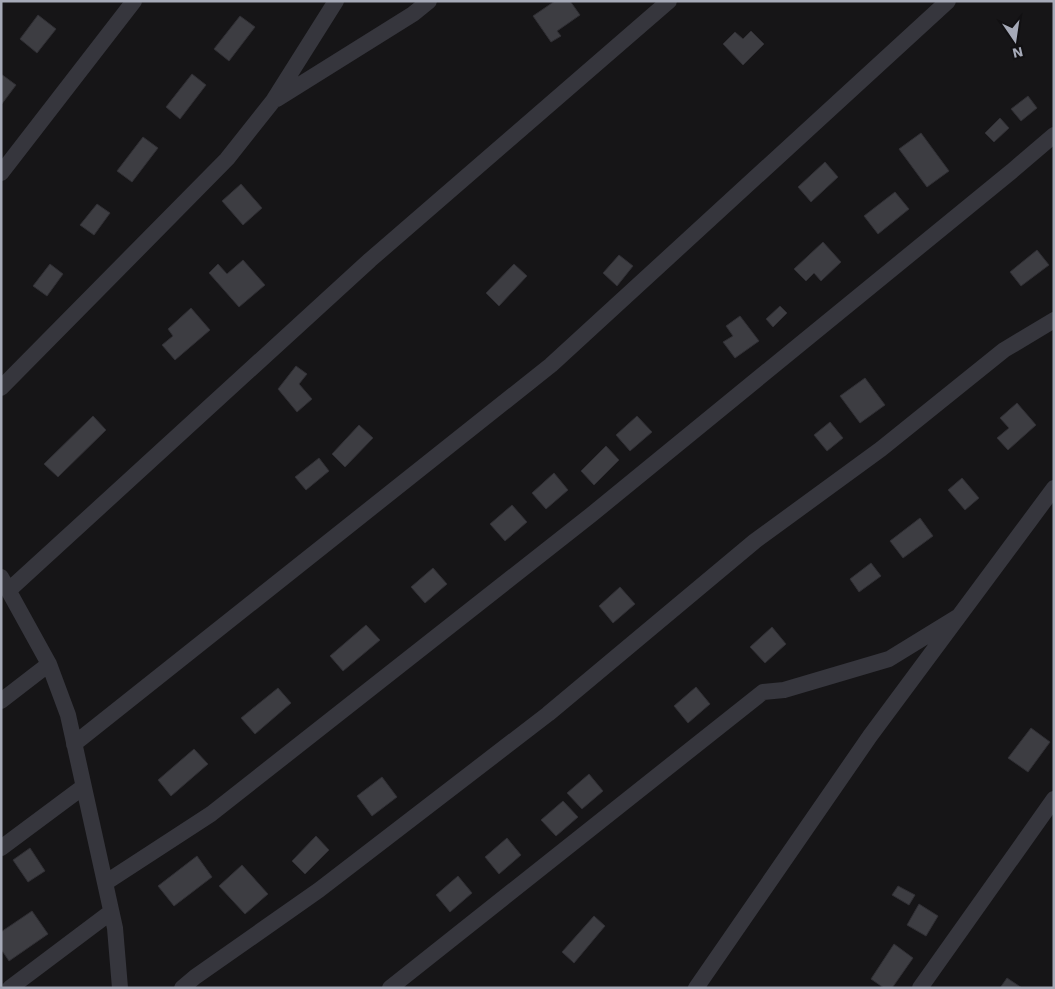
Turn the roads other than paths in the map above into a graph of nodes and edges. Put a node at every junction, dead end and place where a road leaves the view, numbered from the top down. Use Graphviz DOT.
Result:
graph roads {
  1 [pos="134,1"];
  2 [pos="336,1"];
  3 [pos="429,1"];
  4 [pos="668,1"];
  5 [pos="948,1"];
  6 [pos="273,102"];
  7 [pos="1054,135"];
  8 [pos="1,174"];
  9 [pos="1054,320"];
  10 [pos="1,388"];
  11 [pos="1054,488"];
  12 [pos="5,584"];
  13 [pos="959,616"];
  14 [pos="49,664"];
  15 [pos="1,701"];
  16 [pos="74,744"];
  17 [pos="84,787"];
  18 [pos="1054,799"];
  19 [pos="1,848"];
  20 [pos="105,883"];
  21 [pos="111,912"];
  22 [pos="10,988"];
  23 [pos="120,988"];
  24 [pos="182,988"];
  25 [pos="390,988"];
  26 [pos="696,988"];
  27 [pos="920,988"];
  1 -- 8 [label="street"];
  2 -- 6 [label="street"];
  3 -- 6 [label="street"];
  4 -- 12 [label="street"];
  5 -- 16 [label="street"];
  6 -- 10 [label="street"];
  7 -- 20 [label="street"];
  9 -- 24 [label="street"];
  11 -- 13 [label="street"];
  12 -- 14 [label="street"];
  13 -- 25 [label="street"];
  13 -- 26 [label="street"];
  14 -- 15 [label="street"];
  14 -- 16 [label="street"];
  16 -- 17 [label="street"];
  17 -- 19 [label="street"];
  17 -- 20 [label="street"];
  18 -- 27 [label="street"];
  20 -- 21 [label="street"];
  21 -- 22 [label="street"];
  21 -- 23 [label="street"];
}
